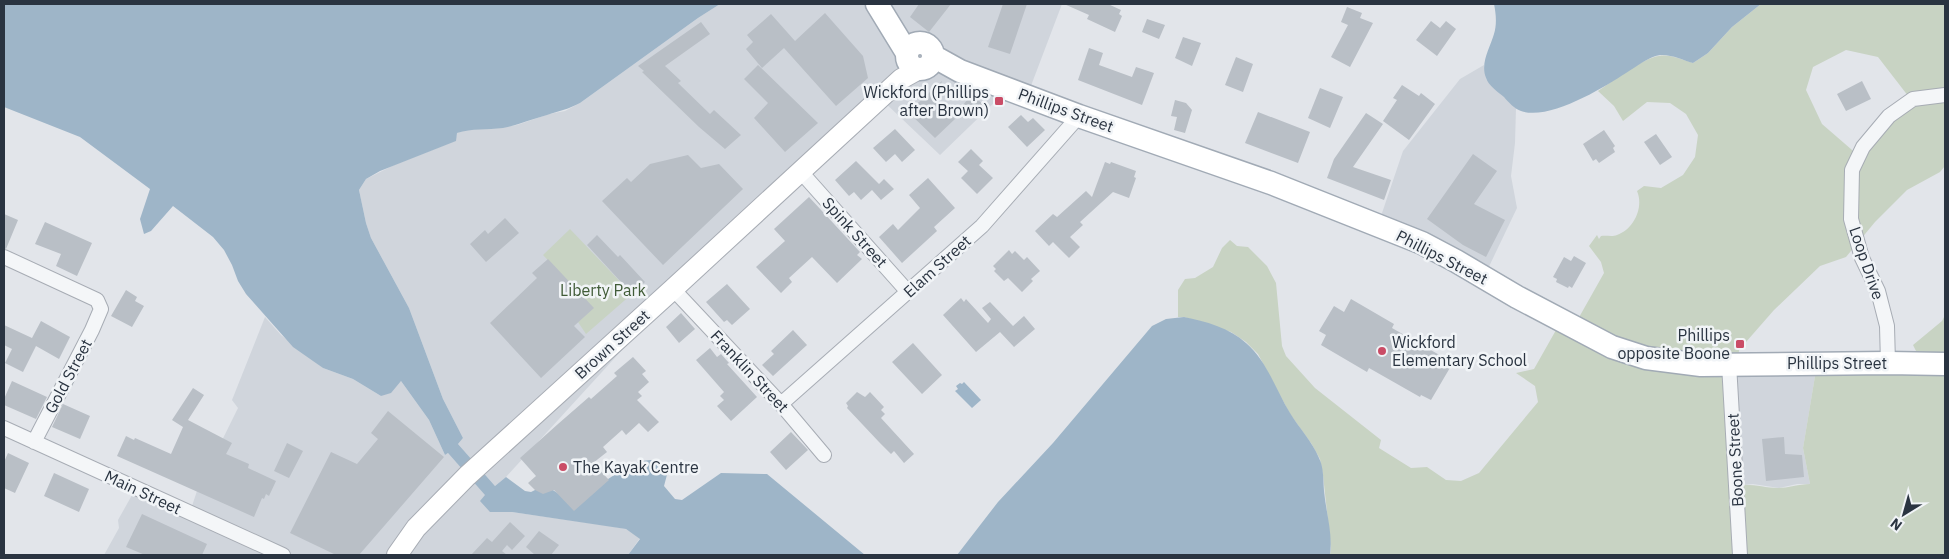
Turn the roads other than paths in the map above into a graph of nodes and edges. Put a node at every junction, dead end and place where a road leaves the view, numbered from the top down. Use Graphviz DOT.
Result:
graph roads {
  1 [pos="877,4"];
  2 [pos="920,62"];
  3 [pos="1945,95"];
  4 [pos="1079,116"];
  5 [pos="801,172"];
  6 [pos="4,258"];
  7 [pos="673,289"];
  8 [pos="908,292"];
  9 [pos="1888,363"];
  10 [pos="1729,364"];
  11 [pos="1945,364"];
  12 [pos="781,404"];
  13 [pos="4,428"];
  14 [pos="34,442"];
  15 [pos="824,455"];
  16 [pos="283,555"];
  17 [pos="397,555"];
  18 [pos="1740,555"];
  1 -- 2 [label="main road"];
  2 -- 4 [label="main road, Phillips Street"];
  2 -- 5 [label="main road, Brown Street"];
  3 -- 9 [label="street, Loop Drive"];
  4 -- 8 [label="street, Elam Street"];
  4 -- 10 [label="main road, Phillips Street"];
  5 -- 7 [label="main road, Brown Street"];
  5 -- 8 [label="street, Spink Street"];
  6 -- 14 [label="street, Gold Street"];
  7 -- 12 [label="street, Franklin Street"];
  7 -- 17 [label="main road, Brown Street"];
  8 -- 12 [label="street, Elam Street"];
  9 -- 10 [label="main road, Phillips Street"];
  9 -- 11 [label="main road, Phillips Street"];
  10 -- 18 [label="street, Boone Street"];
  12 -- 15 [label="street, Franklin Street"];
  13 -- 14 [label="street, Main Street"];
  14 -- 16 [label="street, Main Street"];
}
